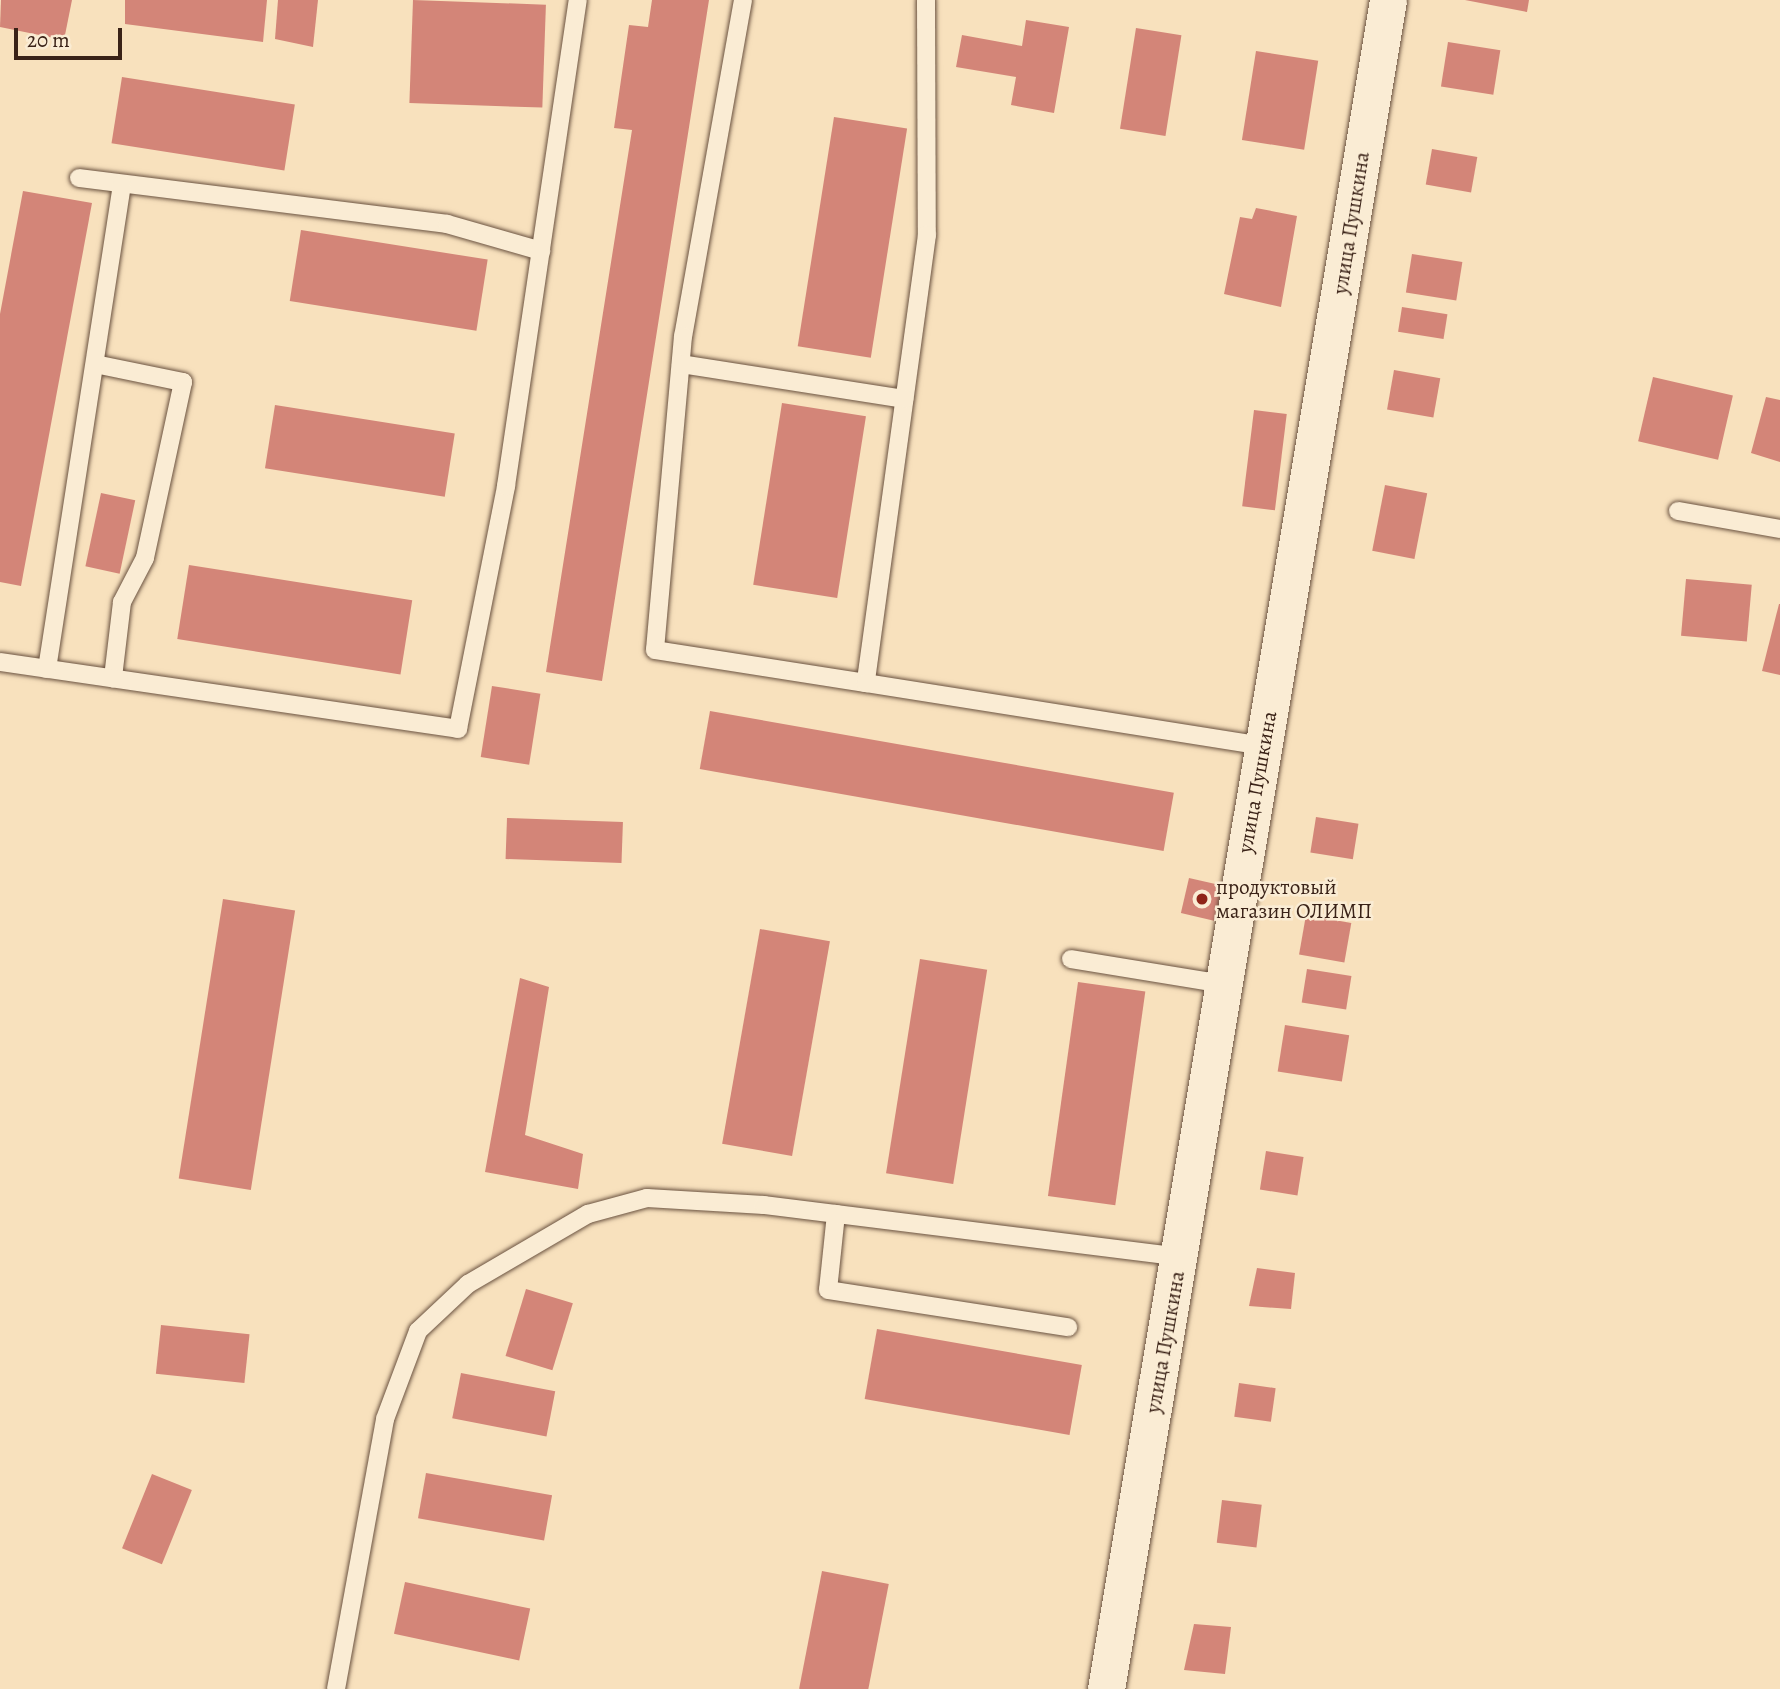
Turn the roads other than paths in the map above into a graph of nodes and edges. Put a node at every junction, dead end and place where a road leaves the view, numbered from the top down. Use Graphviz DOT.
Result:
graph roads {
  1 [pos="578,0"];
  2 [pos="743,0"];
  3 [pos="926,0"];
  4 [pos="1388,0"];
  5 [pos="79,178"];
  6 [pos="122,185"];
  7 [pos="541,251"];
  8 [pos="94,364"];
  9 [pos="681,364"];
  10 [pos="904,399"];
  11 [pos="1678,511"];
  12 [pos="1780,529"];
  13 [pos="0,662"];
  14 [pos="47,669"];
  15 [pos="113,678"];
  16 [pos="866,682"];
  17 [pos="1263,746"];
  18 [pos="1071,959"];
  19 [pos="1223,984"];
  20 [pos="836,1214"];
  21 [pos="1180,1257"];
  22 [pos="1068,1327"];
  23 [pos="336,1689"];
  24 [pos="1106,1689"];
  1 -- 7 [label="lane"];
  2 -- 9 [label="lane"];
  3 -- 10 [label="lane"];
  4 -- 17 [label="street, улица Пушкина"];
  5 -- 6 [label="lane"];
  6 -- 7 [label="lane"];
  6 -- 8 [label="lane"];
  7 -- 15 [label="lane"];
  8 -- 14 [label="lane"];
  8 -- 15 [label="lane"];
  9 -- 10 [label="lane"];
  9 -- 16 [label="lane"];
  10 -- 16 [label="lane"];
  11 -- 12 [label="lane"];
  13 -- 14 [label="lane"];
  14 -- 15 [label="lane"];
  16 -- 17 [label="lane"];
  17 -- 19 [label="street, улица Пушкина"];
  18 -- 19 [label="lane"];
  19 -- 21 [label="street, улица Пушкина"];
  20 -- 21 [label="lane"];
  20 -- 22 [label="lane"];
  20 -- 23 [label="lane"];
  21 -- 24 [label="street, улица Пушкина"];
}
